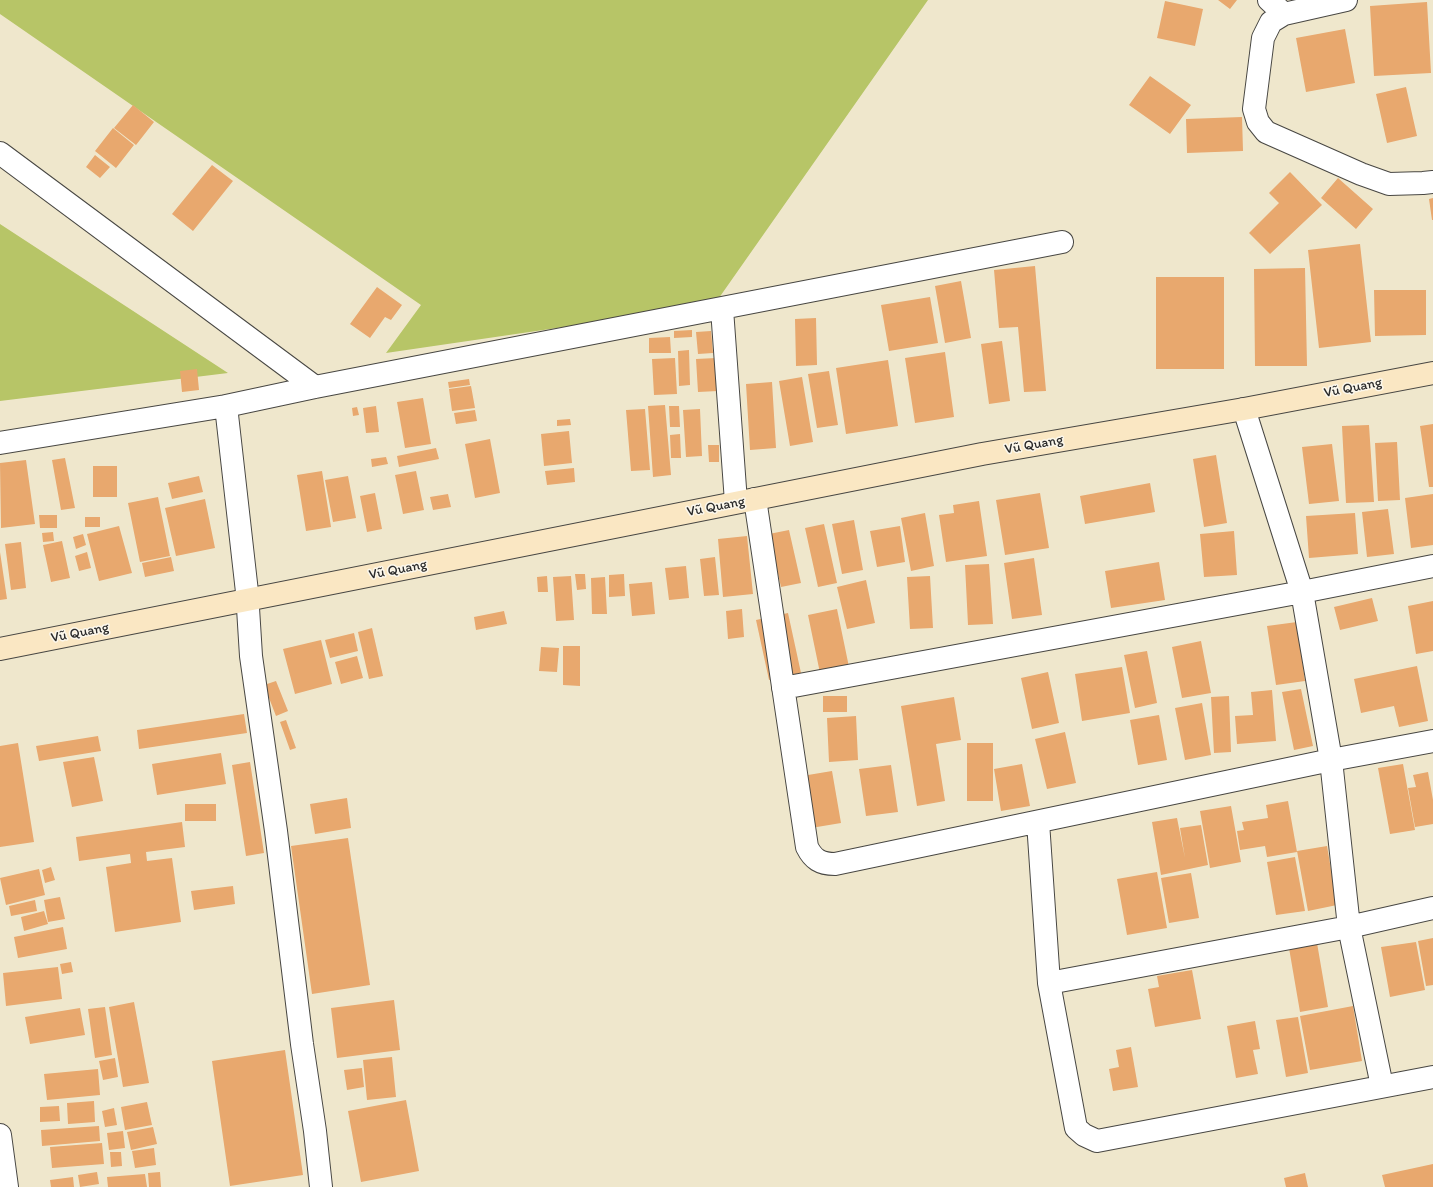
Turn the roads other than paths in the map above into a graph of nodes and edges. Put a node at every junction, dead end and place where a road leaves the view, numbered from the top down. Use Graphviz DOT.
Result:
graph roads {
  1 [pos="1346,0"];
  2 [pos="1277,7"];
  3 [pos="0,153"];
  4 [pos="1433,182"];
  5 [pos="1062,242"];
  6 [pos="722,309"];
  7 [pos="1433,373"];
  8 [pos="315,387"];
  9 [pos="226,406"];
  10 [pos="1244,409"];
  11 [pos="0,443"];
  12 [pos="745,501"];
  13 [pos="1433,566"];
  14 [pos="1302,592"];
  15 [pos="247,600"];
  16 [pos="0,648"];
  17 [pos="783,688"];
  18 [pos="1433,741"];
  19 [pos="1331,760"];
  20 [pos="1038,822"];
  21 [pos="1433,908"];
  22 [pos="1349,927"];
  23 [pos="1049,983"];
  24 [pos="1433,1077"];
  25 [pos="1382,1086"];
  26 [pos="0,1135"];
  27 [pos="7,1187"];
  28 [pos="321,1187"];
  1 -- 2 [label="street"];
  2 -- 4 [label="street"];
  3 -- 8 [label="street"];
  5 -- 6 [label="street"];
  6 -- 8 [label="street"];
  6 -- 12 [label="street"];
  7 -- 10 [label="main road, Vũ Quang"];
  8 -- 9 [label="street"];
  9 -- 11 [label="street"];
  9 -- 15 [label="street"];
  10 -- 12 [label="main road, Vũ Quang"];
  10 -- 14 [label="street"];
  12 -- 15 [label="main road, Vũ Quang"];
  12 -- 17 [label="street"];
  13 -- 14 [label="street"];
  14 -- 17 [label="street"];
  14 -- 19 [label="street"];
  15 -- 16 [label="main road, Vũ Quang"];
  15 -- 28 [label="street"];
  17 -- 20 [label="street"];
  18 -- 19 [label="street"];
  19 -- 20 [label="street"];
  19 -- 22 [label="street"];
  20 -- 23 [label="street"];
  21 -- 22 [label="street"];
  22 -- 23 [label="street"];
  22 -- 25 [label="street"];
  23 -- 25 [label="street"];
  24 -- 25 [label="street"];
  26 -- 27 [label="street"];
}
